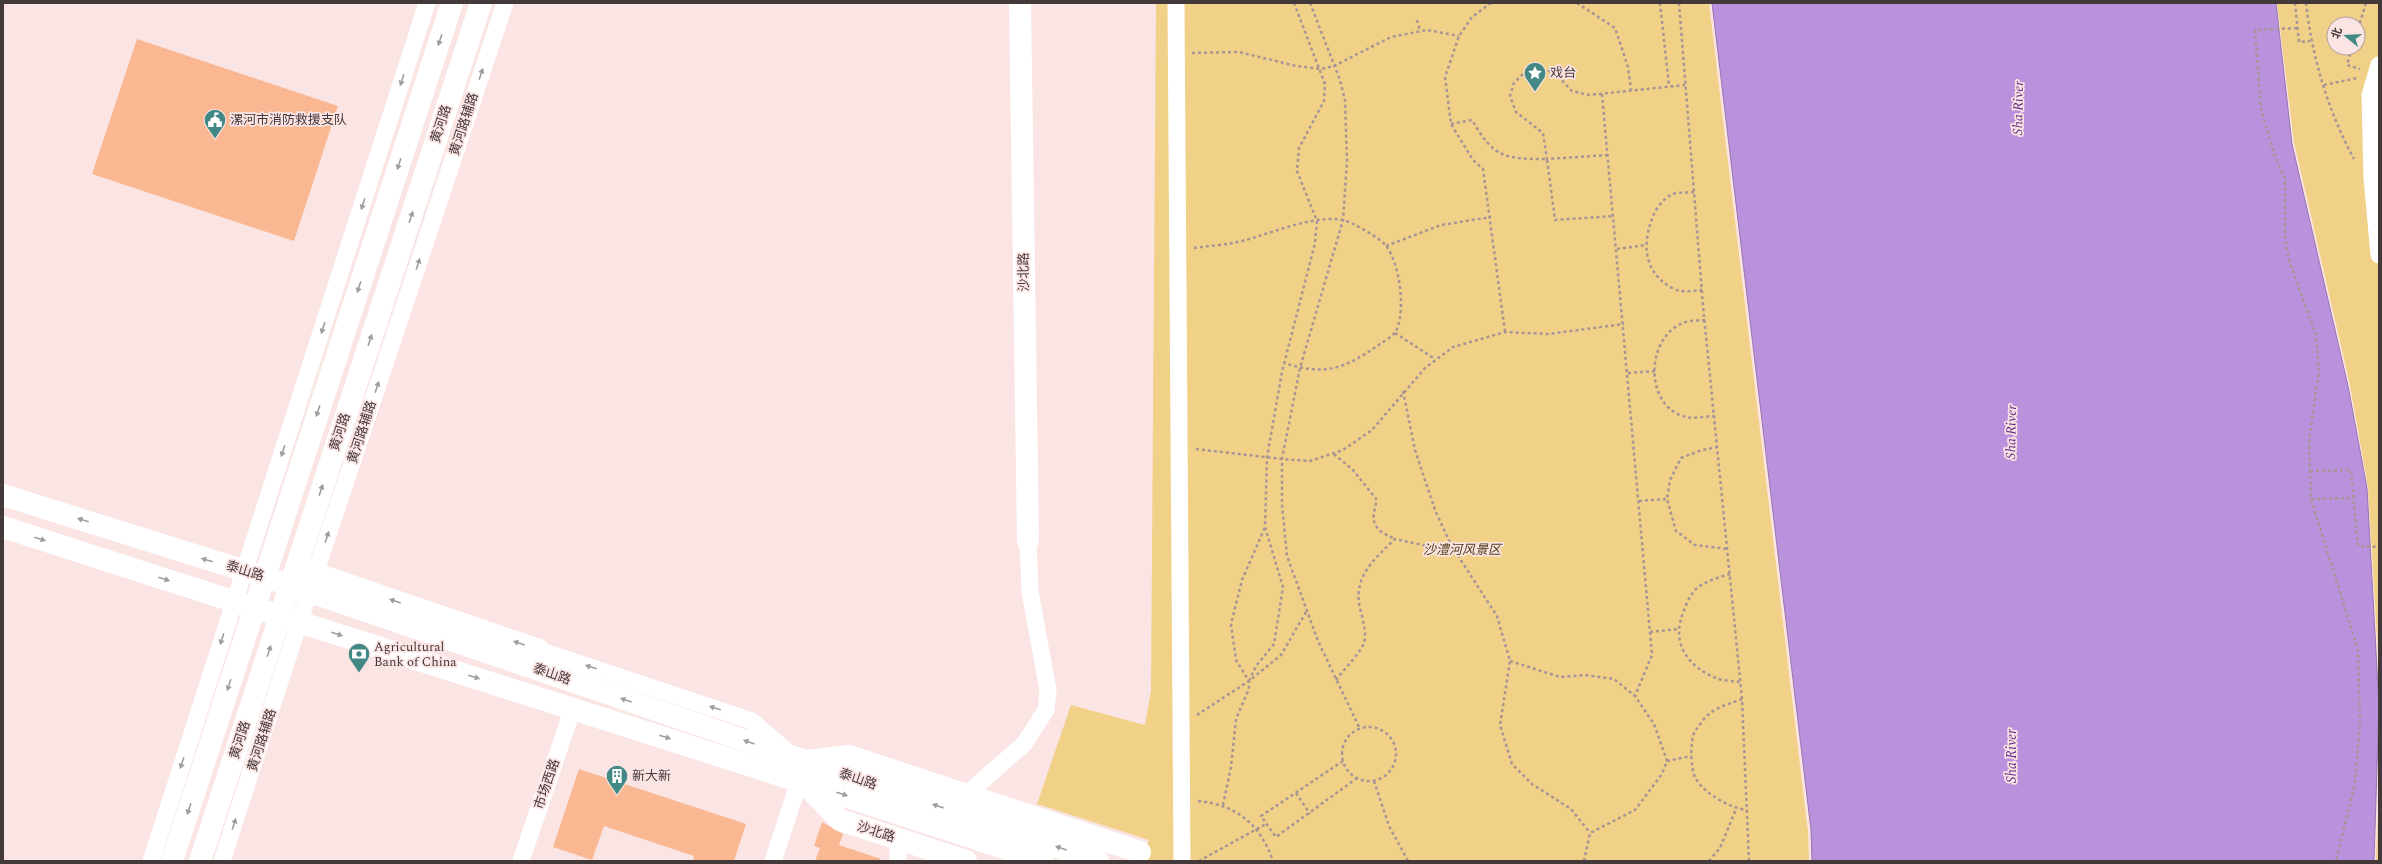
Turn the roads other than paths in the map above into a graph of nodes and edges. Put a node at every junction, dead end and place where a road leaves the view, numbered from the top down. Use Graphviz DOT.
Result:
graph roads {
  1 [pos="427,3"];
  2 [pos="452,3"];
  3 [pos="481,3"];
  4 [pos="505,3"];
  5 [pos="1020,3"];
  6 [pos="1176,3"];
  7 [pos="2377,73"];
  8 [pos="2379,255"];
  9 [pos="3,495"];
  10 [pos="3,527"];
  11 [pos="1028,541"];
  12 [pos="254,574"];
  13 [pos="302,580"];
  14 [pos="244,605"];
  15 [pos="290,620"];
  16 [pos="539,650"];
  17 [pos="556,676"];
  18 [pos="572,708"];
  19 [pos="800,766"];
  20 [pos="966,794"];
  21 [pos="898,840"];
  22 [pos="1140,852"];
  23 [pos="151,861"];
  24 [pos="172,861"];
  25 [pos="200,861"];
  26 [pos="222,861"];
  27 [pos="521,861"];
  28 [pos="773,861"];
  29 [pos="898,861"];
  30 [pos="966,861"];
  31 [pos="1044,861"];
  32 [pos="1098,861"];
  33 [pos="1182,861"];
  1 -- 12 [label="street, one-way"];
  2 -- 12 [label="main road, 黄河路, one-way"];
  13 -- 3 [label="main road, 黄河路, one-way"];
  13 -- 4 [label="street, 黄河路辅路, one-way"];
  5 -- 11 [label="main road, 沙北路"];
  6 -- 33 [label="street"];
  7 -- 8 [label="street"];
  12 -- 9 [label="main road, 泰山路, one-way"];
  10 -- 14 [label="main road, 泰山路, one-way"];
  11 -- 20 [label="street"];
  12 -- 13 [label="main road, 泰山路"];
  12 -- 14 [label="main road, 黄河路"];
  13 -- 15 [label="main road, 黄河路"];
  16 -- 13 [label="main road, one-way"];
  13 -- 17 [label="main road, 泰山路"];
  14 -- 15 [label="main road, 泰山路"];
  14 -- 23 [label="street, one-way"];
  14 -- 24 [label="main road, 黄河路, one-way"];
  15 -- 18 [label="main road, 泰山路, one-way"];
  25 -- 15 [label="main road, 黄河路, one-way"];
  26 -- 15 [label="street, 黄河路辅路, one-way"];
  16 -- 17 [label="main road"];
  19 -- 16 [label="street, one-way"];
  19 -- 17 [label="main road, 泰山路, one-way"];
  18 -- 19 [label="main road, 泰山路, one-way"];
  18 -- 27 [label="street, 市场西路"];
  19 -- 20 [label="main road"];
  19 -- 21 [label="main road, 沙北路"];
  19 -- 28 [label="street"];
  19 -- 31 [label="main road, 泰山路, one-way"];
  32 -- 19 [label="main road, 泰山路, one-way"];
  20 -- 22 [label="main road"];
  21 -- 29 [label="street"];
  21 -- 30 [label="main road, 沙北路"];
}
